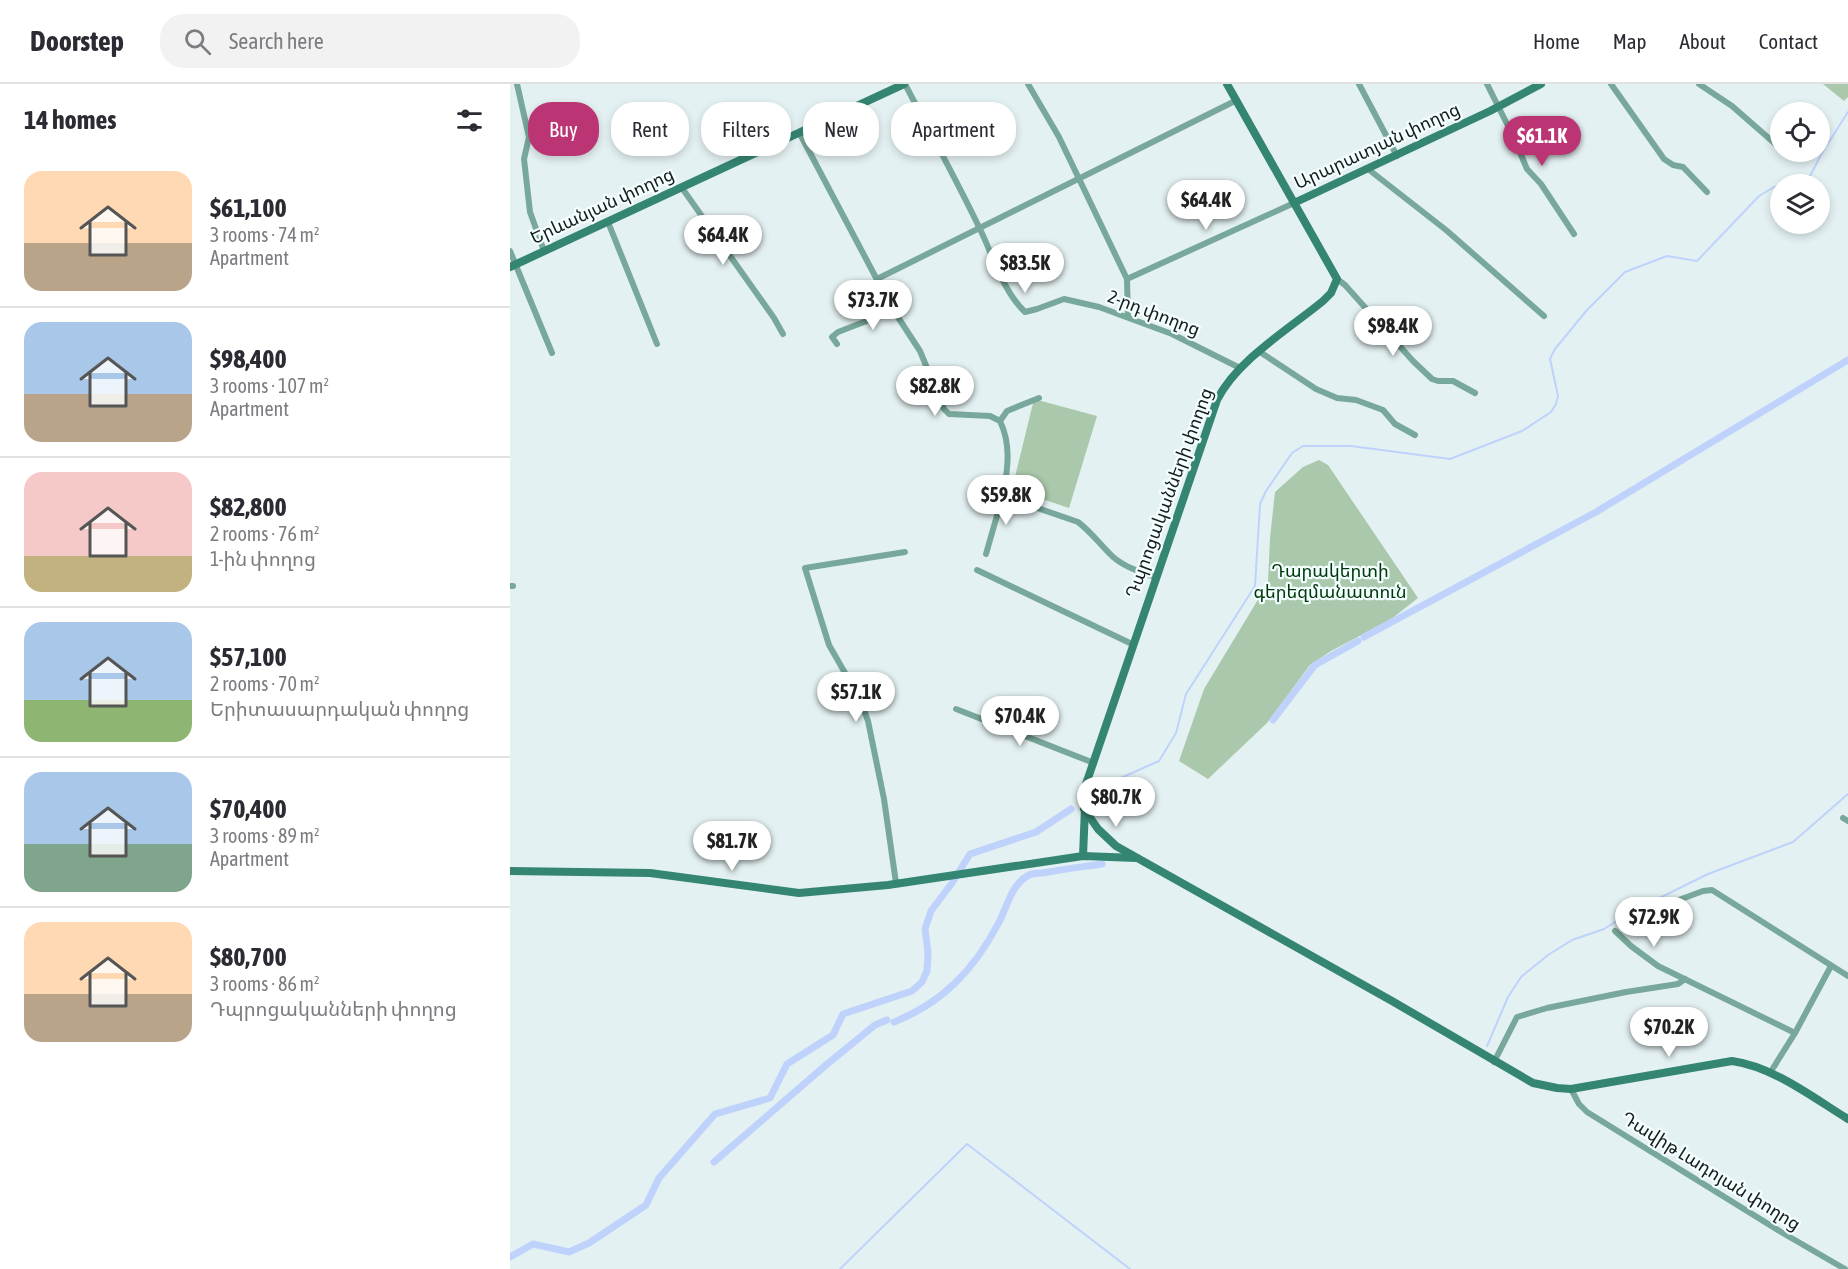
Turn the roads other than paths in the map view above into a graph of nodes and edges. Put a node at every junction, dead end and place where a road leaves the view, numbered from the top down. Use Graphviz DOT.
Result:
graph roads {
  1 [pos="518,84"];
  2 [pos="904,84"];
  3 [pos="1028,84"];
  4 [pos="1227,84"];
  5 [pos="1359,84"];
  6 [pos="1487,84"];
  7 [pos="1541,84"];
  8 [pos="1611,84"];
  9 [pos="1699,84"];
  10 [pos="1236,100"];
  11 [pos="1499,106"];
  12 [pos="800,134"];
  13 [pos="1770,139"];
  14 [pos="1397,156"];
  15 [pos="1368,169"];
  16 [pos="1080,179"];
  17 [pos="682,188"];
  18 [pos="1707,192"];
  19 [pos="1294,203"];
  20 [pos="608,222"];
  21 [pos="980,228"];
  22 [pos="1574,234"];
  23 [pos="510,251"];
  24 [pos="544,251"];
  25 [pos="513,266"];
  26 [pos="877,279"];
  27 [pos="1127,279"];
  28 [pos="1337,279"];
  29 [pos="891,308"];
  30 [pos="1544,316"];
  31 [pos="1128,317"];
  32 [pos="783,334"];
  33 [pos="657,344"];
  34 [pos="837,344"];
  35 [pos="1260,352"];
  36 [pos="552,353"];
  37 [pos="1240,368"];
  38 [pos="1475,393"];
  39 [pos="1039,398"];
  40 [pos="1000,421"];
  41 [pos="1415,435"];
  42 [pos="1004,491"];
  43 [pos="905,552"];
  44 [pos="986,554"];
  45 [pos="977,570"];
  46 [pos="1155,577"];
  47 [pos="1132,644"];
  48 [pos="956,709"];
  49 [pos="1094,763"];
  50 [pos="1084,809"];
  51 [pos="1083,856"];
  52 [pos="1139,859"];
  53 [pos="510,871"];
  54 [pos="896,884"];
  55 [pos="1668,904"];
  56 [pos="1615,931"];
  57 [pos="1831,966"];
  58 [pos="1848,976"];
  59 [pos="1685,979"];
  60 [pos="1795,1033"];
  61 [pos="1494,1062"];
  62 [pos="1770,1073"];
  63 [pos="1571,1089"];
  64 [pos="1848,1119"];
  65 [pos="1845,1269"];
  1 -- 24 [label="street"];
  2 -- 12 [label="main road, Երևանյան փողոց"];
  2 -- 21 [label="street, 2-րդ փողոց"];
  3 -- 16 [label="street"];
  4 -- 10 [label="main road"];
  5 -- 14 [label="street"];
  6 -- 11 [label="street"];
  7 -- 11 [label="main road, Արարատյան փողոց"];
  8 -- 18 [label="street"];
  9 -- 13 [label="street"];
  10 -- 16 [label="street"];
  10 -- 19 [label="main road"];
  11 -- 14 [label="main road, Արարատյան փողոց"];
  11 -- 22 [label="street"];
  12 -- 17 [label="main road, Երևանյան փողոց"];
  12 -- 26 [label="street"];
  14 -- 15 [label="main road, Արարատյան փողոց"];
  15 -- 19 [label="main road, Արարատյան փողոց"];
  15 -- 30 [label="street"];
  16 -- 21 [label="street"];
  16 -- 27 [label="street"];
  17 -- 20 [label="main road, Երևանյան փողոց"];
  17 -- 32 [label="street"];
  19 -- 27 [label="street, Արարատյան փողոց"];
  19 -- 28 [label="main road"];
  20 -- 24 [label="main road, Երևանյան փողոց"];
  20 -- 33 [label="street"];
  21 -- 26 [label="street"];
  21 -- 31 [label="street, 2-րդ փողոց"];
  23 -- 25 [label="street"];
  24 -- 25 [label="main road, Երևանյան փողոց"];
  25 -- 36 [label="street"];
  26 -- 29 [label="street"];
  27 -- 31 [label="street"];
  28 -- 35 [label="main road, Դպրոցականների փողոց"];
  28 -- 38 [label="street"];
  29 -- 34 [label="street"];
  29 -- 40 [label="street"];
  31 -- 37 [label="street, 2-րդ փողոց"];
  35 -- 37 [label="main road, Դպրոցականների փողոց"];
  35 -- 41 [label="street"];
  37 -- 46 [label="main road, Դպրոցականների փողոց"];
  39 -- 40 [label="street"];
  40 -- 42 [label="street"];
  42 -- 44 [label="street"];
  42 -- 46 [label="street"];
  43 -- 54 [label="street"];
  45 -- 47 [label="street"];
  46 -- 47 [label="main road, Դպրոցականների փողոց"];
  47 -- 49 [label="main road, Դպրոցականների փողոց"];
  48 -- 49 [label="street"];
  49 -- 50 [label="main road, Դպրոցականների փողոց"];
  50 -- 51 [label="main road, Դպրոցականների փողոց"];
  50 -- 52 [label="main road"];
  51 -- 52 [label="main road"];
  51 -- 54 [label="main road"];
  52 -- 61 [label="main road"];
  53 -- 54 [label="main road"];
  55 -- 57 [label="street"];
  56 -- 59 [label="street"];
  57 -- 58 [label="street"];
  57 -- 60 [label="street"];
  59 -- 60 [label="street"];
  59 -- 61 [label="street"];
  60 -- 62 [label="street"];
  61 -- 63 [label="main road"];
  62 -- 63 [label="main road"];
  62 -- 64 [label="main road"];
  63 -- 65 [label="street, Դավիթ Լադոյան փողոց"];
}
